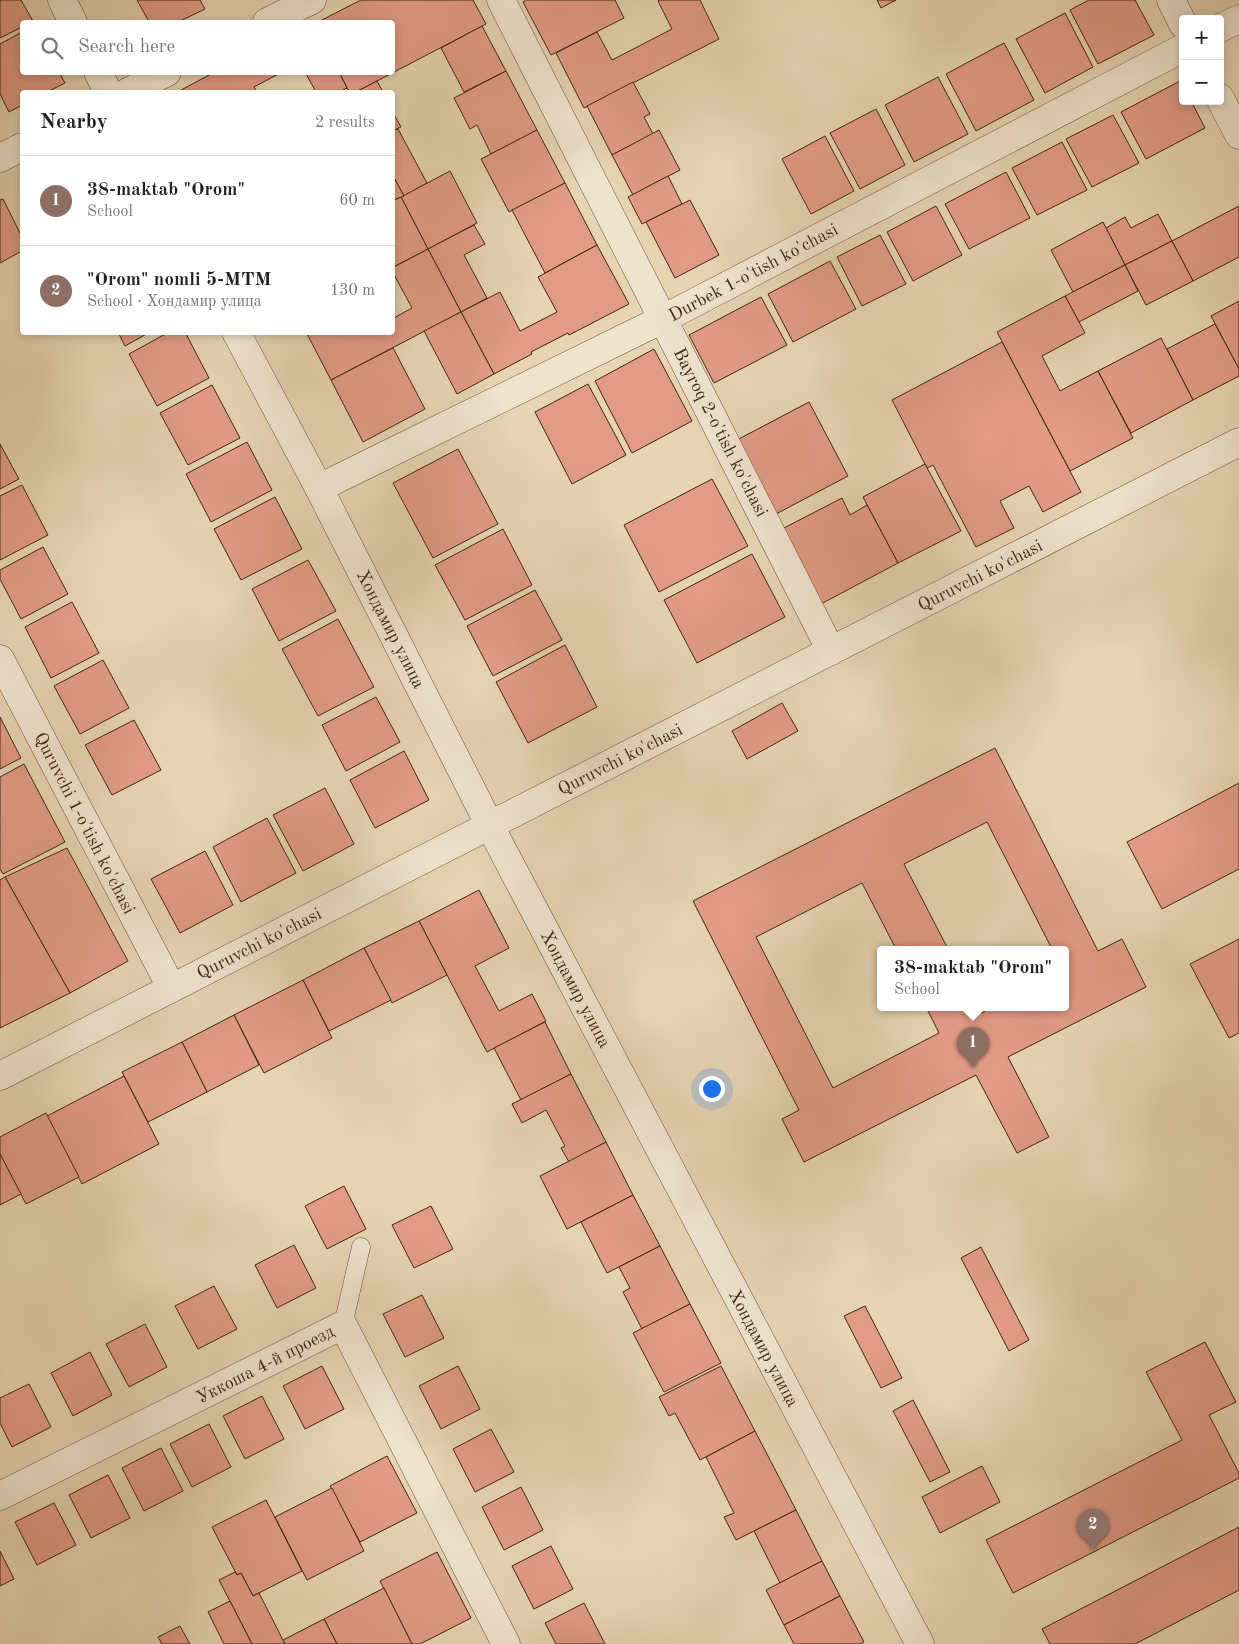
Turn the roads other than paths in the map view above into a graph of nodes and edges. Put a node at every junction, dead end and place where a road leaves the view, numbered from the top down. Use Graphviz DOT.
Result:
graph roads {
  1 [pos="62,0"];
  2 [pos="312,0"];
  3 [pos="501,0"];
  4 [pos="1170,0"];
  5 [pos="1179,17"];
  6 [pos="1239,19"];
  7 [pos="72,20"];
  8 [pos="271,20"];
  9 [pos="1224,26"];
  10 [pos="1179,50"];
  11 [pos="100,75"];
  12 [pos="162,75"];
  13 [pos="107,90"];
  14 [pos="132,90"];
  15 [pos="1224,105"];
  16 [pos="1239,134"];
  17 [pos="20,148"];
  18 [pos="0,158"];
  19 [pos="663,319"];
  20 [pos="238,335"];
  21 [pos="1239,442"];
  22 [pos="319,488"];
  23 [pos="831,651"];
  24 [pos="0,659"];
  25 [pos="490,826"];
  26 [pos="171,987"];
  27 [pos="0,1076"];
  28 [pos="361,1246"];
  29 [pos="343,1324"];
  30 [pos="0,1496"];
  31 [pos="500,1642"];
  32 [pos="920,1644"];
  1 -- 7 [label="street"];
  2 -- 8 [label="street"];
  3 -- 19 [label="street, Bayroq 2-o'tish ko'chasi"];
  4 -- 5 [label="street"];
  6 -- 9 [label="street"];
  10 -- 19 [label="street, Durbek 1-o'tish ko'chasi"];
  11 -- 13 [label="street"];
  12 -- 14 [label="street"];
  15 -- 16 [label="street"];
  17 -- 18 [label="street"];
  19 -- 22 [label="street, Durbek 1-o'tish ko'chasi"];
  19 -- 23 [label="street, Bayroq 2-o'tish ko'chasi"];
  20 -- 22 [label="street, Хондамир улица"];
  21 -- 23 [label="street, Quruvchi ko'chasi"];
  22 -- 25 [label="street, Хондамир улица"];
  23 -- 25 [label="street, Quruvchi ko'chasi"];
  24 -- 26 [label="street, Quruvchi 1-o'tish ko'chasi"];
  25 -- 26 [label="street, Quruvchi ko'chasi"];
  25 -- 32 [label="street, Хондамир улица"];
  26 -- 27 [label="street, Quruvchi ko'chasi"];
  28 -- 29 [label="lane"];
  29 -- 30 [label="street, Уккоша 4-й проезд"];
  29 -- 31 [label="street, Уккоша 4-й проезд"];
}
